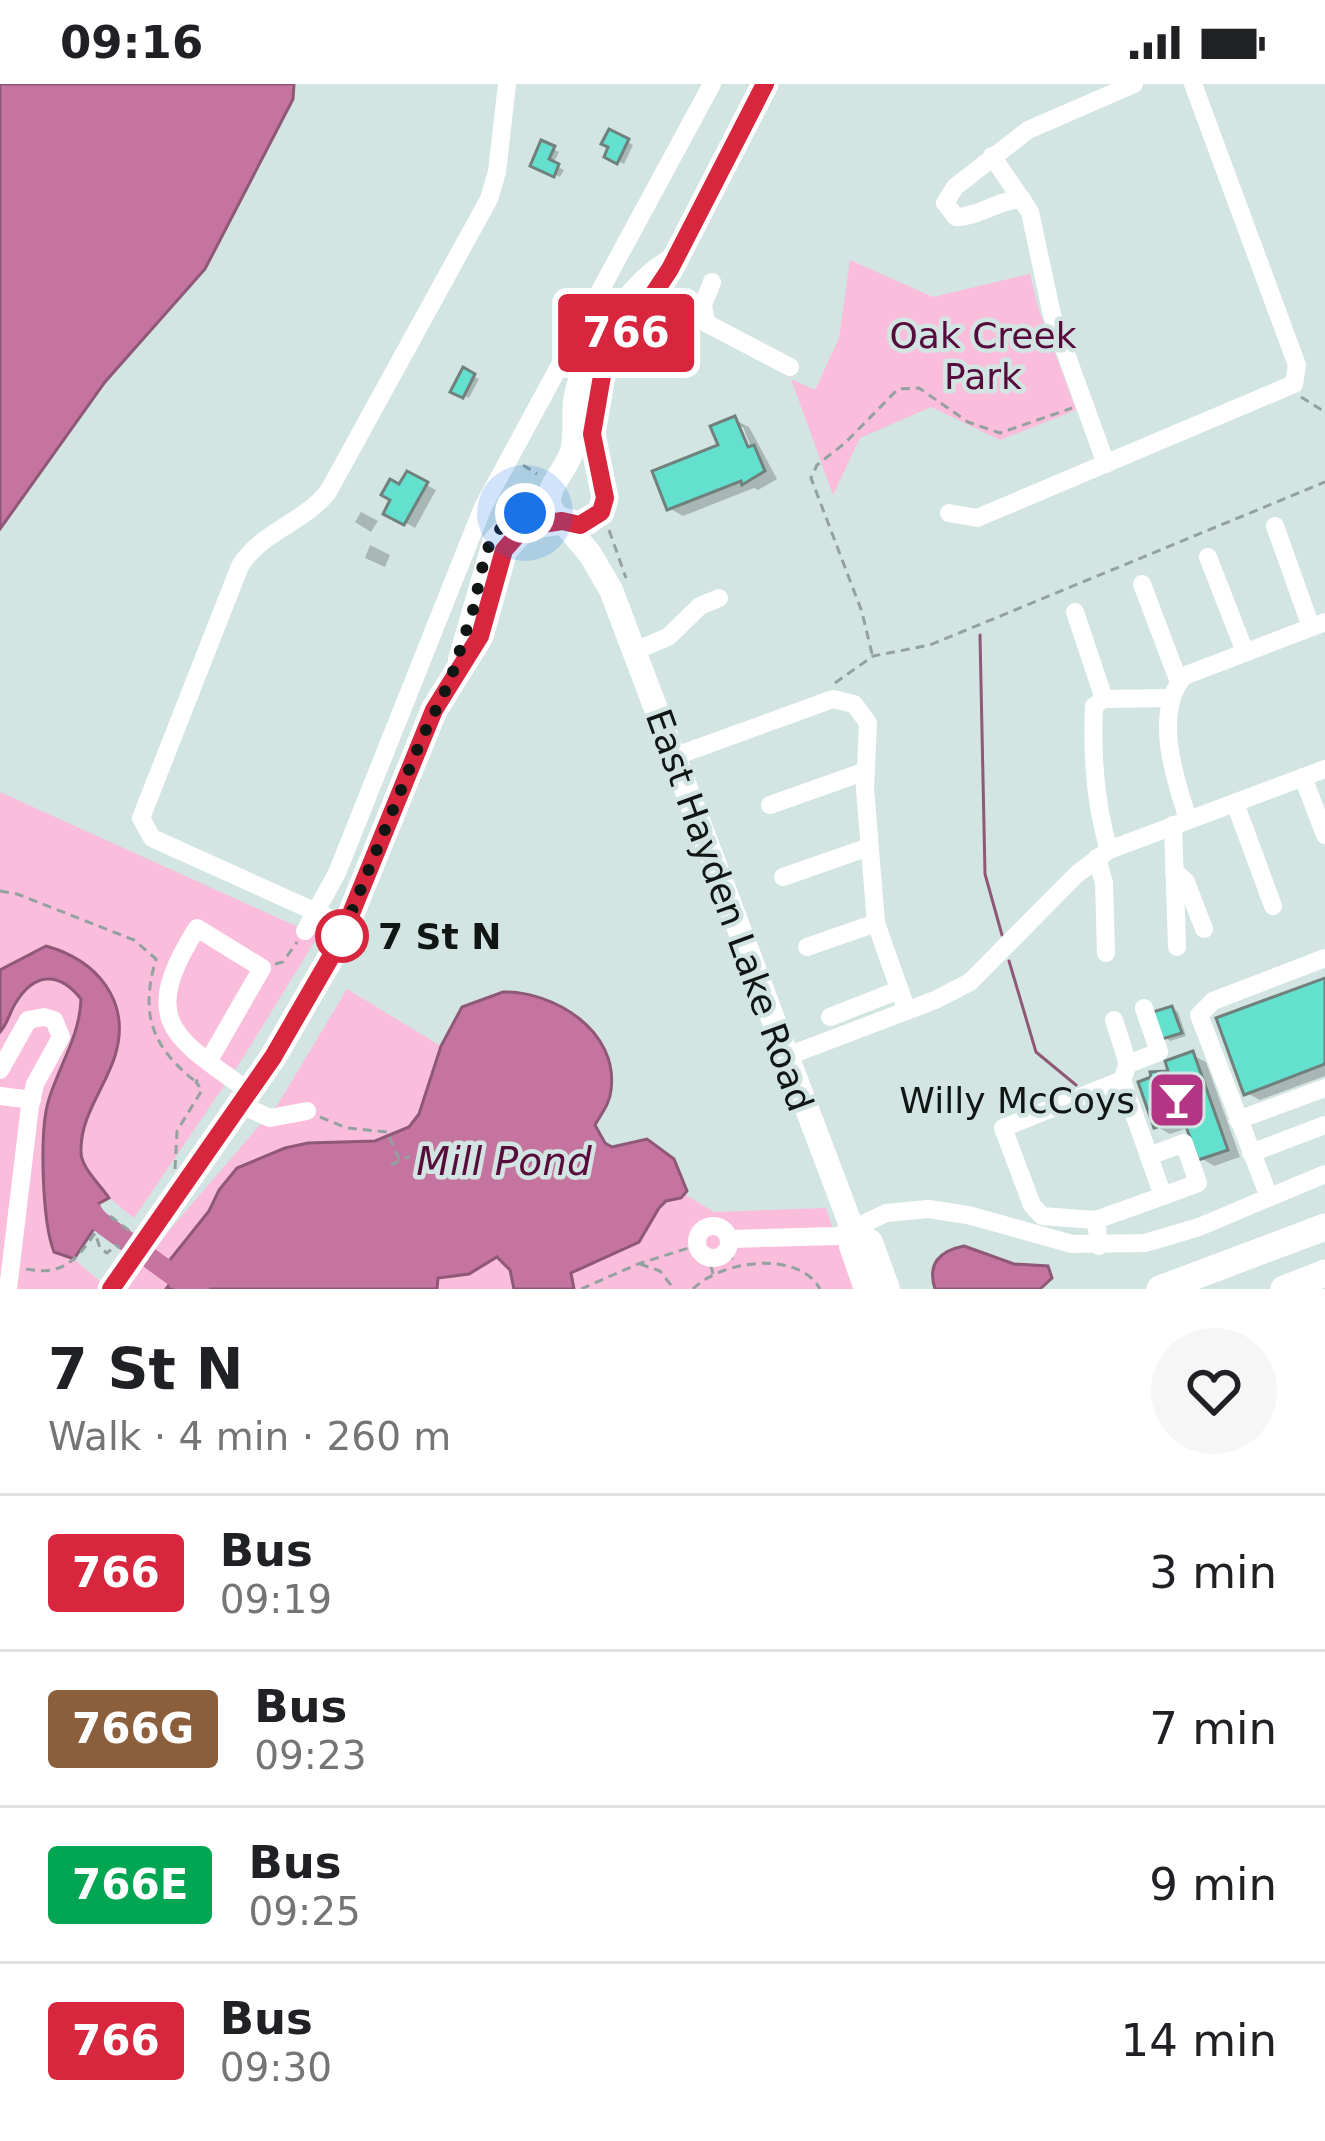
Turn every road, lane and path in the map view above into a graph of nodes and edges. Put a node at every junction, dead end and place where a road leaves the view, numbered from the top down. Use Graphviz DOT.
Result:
graph roads {
  1 [pos="507,84"];
  2 [pos="712,84"];
  3 [pos="765,84"];
  4 [pos="1134,84"];
  5 [pos="1192,84"];
  6 [pos="992,156"];
  7 [pos="1022,199"];
  8 [pos="673,260"];
  9 [pos="712,283"];
  10 [pos="790,367"];
  11 [pos="1293,384"];
  12 [pos="1084,404"];
  13 [pos="1325,412"];
  14 [pos="1106,464"];
  15 [pos="555,481"];
  16 [pos="600,482"];
  17 [pos="1325,482"];
  18 [pos="950,513"];
  19 [pos="563,522"];
  20 [pos="604,524"];
  21 [pos="1275,526"];
  22 [pos="1208,557"];
  23 [pos="1142,584"];
  24 [pos="611,590"];
  25 [pos="719,598"];
  26 [pos="1075,611"];
  27 [pos="1318,625"];
  28 [pos="634,651"];
  29 [pos="1244,652"];
  30 [pos="873,656"];
  31 [pos="450,681"];
  32 [pos="1174,690"];
  33 [pos="1104,699"];
  34 [pos="829,701"];
  35 [pos="673,757"];
  36 [pos="1325,769"];
  37 [pos="866,771"];
  38 [pos="1303,777"];
  39 [pos="1235,802"];
  40 [pos="770,805"];
  41 [pos="1180,822"];
  42 [pos="1325,835"];
  43 [pos="869,847"];
  44 [pos="1103,854"];
  45 [pos="1174,871"];
  46 [pos="783,878"];
  47 [pos="0,891"];
  48 [pos="1273,906"];
  49 [pos="319,910"];
  50 [pos="876,923"];
  51 [pos="347,926"];
  52 [pos="1204,928"];
  53 [pos="305,931"];
  54 [pos="807,947"];
  55 [pos="1177,947"];
  56 [pos="1106,952"];
  57 [pos="1325,958"];
  58 [pos="262,968"];
  59 [pos="899,990"];
  60 [pos="1144,1008"];
  61 [pos="908,1011"];
  62 [pos="830,1017"];
  63 [pos="1114,1020"];
  64 [pos="785,1057"];
  65 [pos="208,1062"];
  66 [pos="0,1070"];
  67 [pos="1125,1072"];
  68 [pos="196,1082"];
  69 [pos="1325,1088"];
  70 [pos="0,1096"];
  71 [pos="245,1099"];
  72 [pos="32,1100"];
  73 [pos="307,1111"];
  74 [pos="1238,1120"];
  75 [pos="1325,1125"];
  76 [pos="1251,1153"];
  77 [pos="410,1156"];
  78 [pos="1149,1156"];
  79 [pos="400,1160"];
  80 [pos="392,1165"];
  81 [pos="175,1171"];
  82 [pos="1325,1174"];
  83 [pos="1163,1196"];
  84 [pos="1269,1197"];
  85 [pos="110,1216"];
  86 [pos="8,1219"];
  87 [pos="1096,1220"];
  88 [pos="1325,1227"];
  89 [pos="852,1228"];
  90 [pos="140,1236"];
  91 [pos="698,1245"];
  92 [pos="1099,1246"];
  93 [pos="121,1249"];
  94 [pos="731,1249"];
  95 [pos="23,1262"];
  96 [pos="638,1264"];
  97 [pos="722,1264"];
  98 [pos="726,1272"];
  99 [pos="1325,1273"];
  100 [pos="714,1276"];
  101 [pos="112,1287"];
  102 [pos="8,1289"];
  103 [pos="582,1289"];
  104 [pos="674,1289"];
  105 [pos="693,1289"];
  106 [pos="820,1289"];
  107 [pos="866,1289"];
  108 [pos="888,1289"];
  109 [pos="1160,1289"];
  110 [pos="1284,1289"];
  1 -- 49 [label="street"];
  2 -- 49 [label="street"];
  3 -- 8 [label="main road"];
  4 -- 6 [label="street"];
  5 -- 11 [label="street"];
  6 -- 7 [label="street"];
  6 -- 7 [label="street"];
  7 -- 12 [label="street"];
  8 -- 15 [label="main road"];
  8 -- 16 [label="main road"];
  9 -- 10 [label="street"];
  11 -- 13 [label="path"];
  11 -- 14 [label="street"];
  12 -- 14 [label="street"];
  12 -- 30 [label="path"];
  14 -- 18 [label="street"];
  15 -- 16 [label="main road"];
  15 -- 19 [label="main road"];
  15 -- 31 [label="street"];
  16 -- 20 [label="main road"];
  17 -- 30 [label="path"];
  19 -- 20 [label="main road"];
  19 -- 24 [label="main road, East Hayden Lake Road"];
  19 -- 31 [label="street"];
  20 -- 24 [label="main road, East Hayden Lake Road"];
  21 -- 27 [label="street"];
  22 -- 29 [label="street"];
  23 -- 32 [label="street"];
  24 -- 28 [label="main road, East Hayden Lake Road"];
  25 -- 28 [label="street"];
  26 -- 33 [label="street"];
  27 -- 29 [label="street"];
  28 -- 35 [label="main road, East Hayden Lake Road"];
  29 -- 32 [label="street"];
  30 -- 34 [label="path"];
  31 -- 51 [label="street"];
  32 -- 33 [label="street"];
  32 -- 41 [label="street"];
  33 -- 44 [label="street"];
  34 -- 35 [label="street"];
  34 -- 37 [label="street"];
  35 -- 64 [label="main road, East Hayden Lake Road"];
  36 -- 38 [label="street"];
  37 -- 40 [label="street"];
  37 -- 43 [label="street"];
  38 -- 39 [label="street"];
  38 -- 42 [label="street"];
  39 -- 41 [label="street"];
  39 -- 48 [label="street"];
  41 -- 44 [label="street"];
  41 -- 45 [label="street"];
  43 -- 46 [label="street"];
  43 -- 50 [label="street"];
  44 -- 56 [label="street"];
  44 -- 61 [label="street"];
  45 -- 52 [label="street"];
  45 -- 55 [label="street"];
  47 -- 68 [label="path"];
  49 -- 51 [label="street"];
  49 -- 53 [label="street"];
  50 -- 54 [label="street"];
  50 -- 59 [label="street"];
  51 -- 71 [label="street"];
  53 -- 58 [label="path"];
  57 -- 74 [label="street"];
  58 -- 65 [label="street"];
  58 -- 65 [label="street"];
  59 -- 61 [label="street"];
  59 -- 62 [label="street"];
  60 -- 67 [label="street"];
  61 -- 64 [label="street"];
  63 -- 67 [label="street"];
  64 -- 89 [label="main road, East Hayden Lake Road"];
  65 -- 68 [label="path"];
  65 -- 71 [label="street"];
  66 -- 72 [label="street"];
  67 -- 78 [label="street"];
  67 -- 87 [label="street"];
  68 -- 81 [label="path"];
  69 -- 74 [label="street"];
  70 -- 72 [label="street"];
  71 -- 73 [label="street"];
  71 -- 90 [label="street"];
  72 -- 86 [label="street"];
  73 -- 79 [label="path"];
  74 -- 76 [label="street"];
  75 -- 76 [label="street"];
  76 -- 84 [label="street"];
  77 -- 79 [label="path"];
  78 -- 83 [label="street"];
  78 -- 83 [label="street"];
  79 -- 80 [label="path"];
  82 -- 84 [label="street"];
  83 -- 87 [label="street"];
  84 -- 92 [label="street"];
  85 -- 90 [label="path"];
  86 -- 102 [label="street"];
  87 -- 92 [label="street"];
  88 -- 109 [label="highway"];
  89 -- 92 [label="street"];
  89 -- 94 [label="street"];
  89 -- 107 [label="main road, East Hayden Lake Road"];
  89 -- 108 [label="main road, East Hayden Lake Road"];
  90 -- 101 [label="street"];
  91 -- 94 [label="street"];
  91 -- 96 [label="path"];
  93 -- 95 [label="path"];
  94 -- 97 [label="path"];
  96 -- 103 [label="path"];
  96 -- 104 [label="path"];
  97 -- 98 [label="path"];
  97 -- 100 [label="path"];
  98 -- 100 [label="path"];
  98 -- 106 [label="path"];
  99 -- 110 [label="highway"];
  100 -- 105 [label="path"];
}
